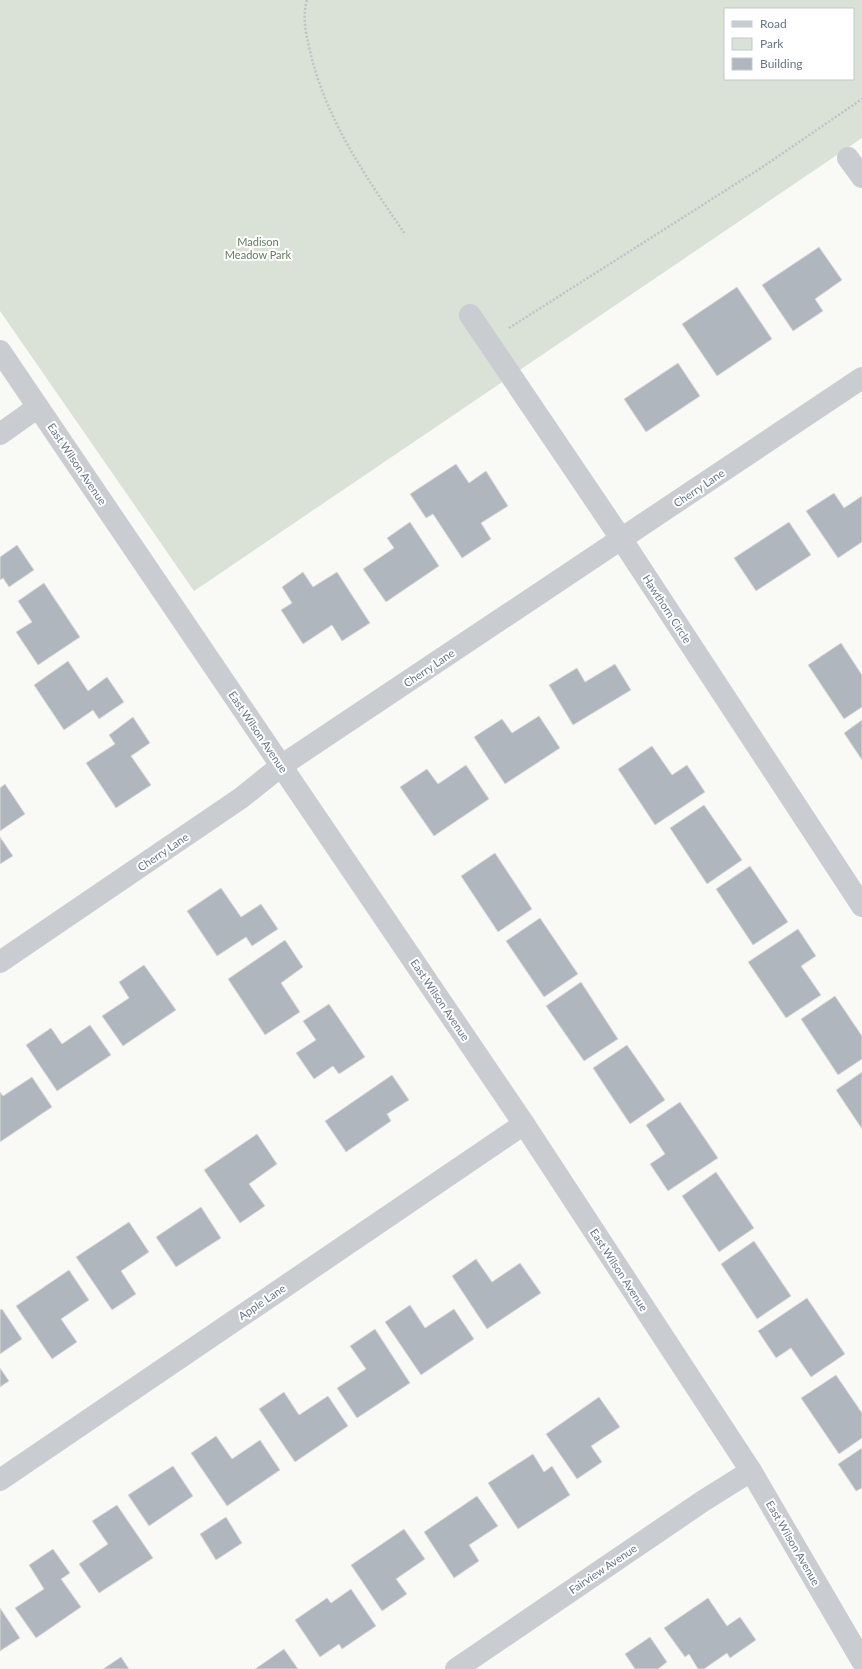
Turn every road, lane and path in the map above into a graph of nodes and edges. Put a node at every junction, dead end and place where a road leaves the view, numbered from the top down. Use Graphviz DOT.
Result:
graph roads {
  1 [pos="307,0"];
  2 [pos="862,99"];
  3 [pos="848,158"];
  4 [pos="862,177"];
  5 [pos="405,234"];
  6 [pos="470,315"];
  7 [pos="488,342"];
  8 [pos="0,351"];
  9 [pos="862,378"];
  10 [pos="38,407"];
  11 [pos="0,434"];
  12 [pos="622,540"];
  13 [pos="282,766"];
  14 [pos="862,906"];
  15 [pos="0,962"];
  16 [pos="524,1124"];
  17 [pos="751,1472"];
  18 [pos="0,1480"];
  19 [pos="862,1661"];
  20 [pos="456,1669"];
  1 -- 5 [label="path"];
  2 -- 7 [label="path"];
  3 -- 4 [label="street"];
  6 -- 7 [label="street, Hawthorn Circle"];
  7 -- 12 [label="street, Hawthorn Circle"];
  8 -- 10 [label="street, East Wilson Avenue"];
  9 -- 12 [label="street, Cherry Lane"];
  10 -- 11 [label="street"];
  10 -- 13 [label="street, East Wilson Avenue"];
  12 -- 13 [label="street, Cherry Lane"];
  12 -- 14 [label="street, Hawthorn Circle"];
  13 -- 15 [label="street, Cherry Lane"];
  13 -- 16 [label="street, East Wilson Avenue"];
  16 -- 17 [label="street, East Wilson Avenue"];
  16 -- 18 [label="street, Apple Lane"];
  17 -- 19 [label="street, East Wilson Avenue"];
  17 -- 20 [label="street, Fairview Avenue"];
}
